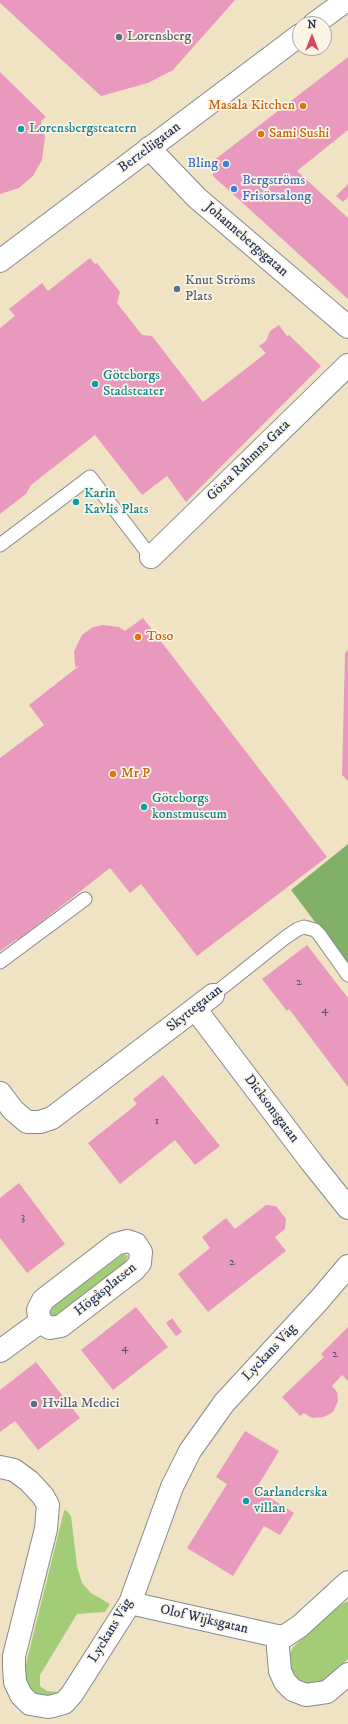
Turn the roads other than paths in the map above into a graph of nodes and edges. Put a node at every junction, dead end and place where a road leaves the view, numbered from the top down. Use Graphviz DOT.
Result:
graph roads {
  1 [pos="347,0"];
  2 [pos="325,16"];
  3 [pos="292,41"];
  4 [pos="149,148"];
  5 [pos="0,261"];
  6 [pos="348,327"];
  7 [pos="348,365"];
  8 [pos="0,545"];
  9 [pos="151,557"];
  10 [pos="85,899"];
  11 [pos="0,962"];
  12 [pos="348,975"];
  13 [pos="213,995"];
  14 [pos="196,1010"];
  15 [pos="0,1093"];
  16 [pos="348,1208"];
  17 [pos="348,1266"];
  18 [pos="40,1322"];
  19 [pos="0,1352"];
  20 [pos="0,1467"];
  21 [pos="348,1582"];
  22 [pos="130,1603"];
  23 [pos="277,1636"];
  24 [pos="348,1674"];
  1 -- 2 [label="street"];
  3 -- 4 [label="street, Berzeliigatan"];
  4 -- 5 [label="street, Berzeliigatan"];
  4 -- 6 [label="street, Johannebergsgatan"];
  7 -- 9 [label="street, Gösta Rahmns Gata"];
  8 -- 9 [label="lane"];
  10 -- 11 [label="lane"];
  12 -- 13 [label="lane, Skyttegatan"];
  13 -- 14 [label="street, Skyttegatan"];
  14 -- 15 [label="street, Skyttegatan"];
  14 -- 16 [label="street, Dicksonsgatan"];
  17 -- 22 [label="street, Lyckans Väg"];
  18 -- 18 [label="street, Högåsplatsen"];
  18 -- 19 [label="street"];
  20 -- 22 [label="street, Lyckans Väg"];
  21 -- 23 [label="street"];
  22 -- 23 [label="street, Olof Wijksgatan"];
  23 -- 24 [label="street"];
}
